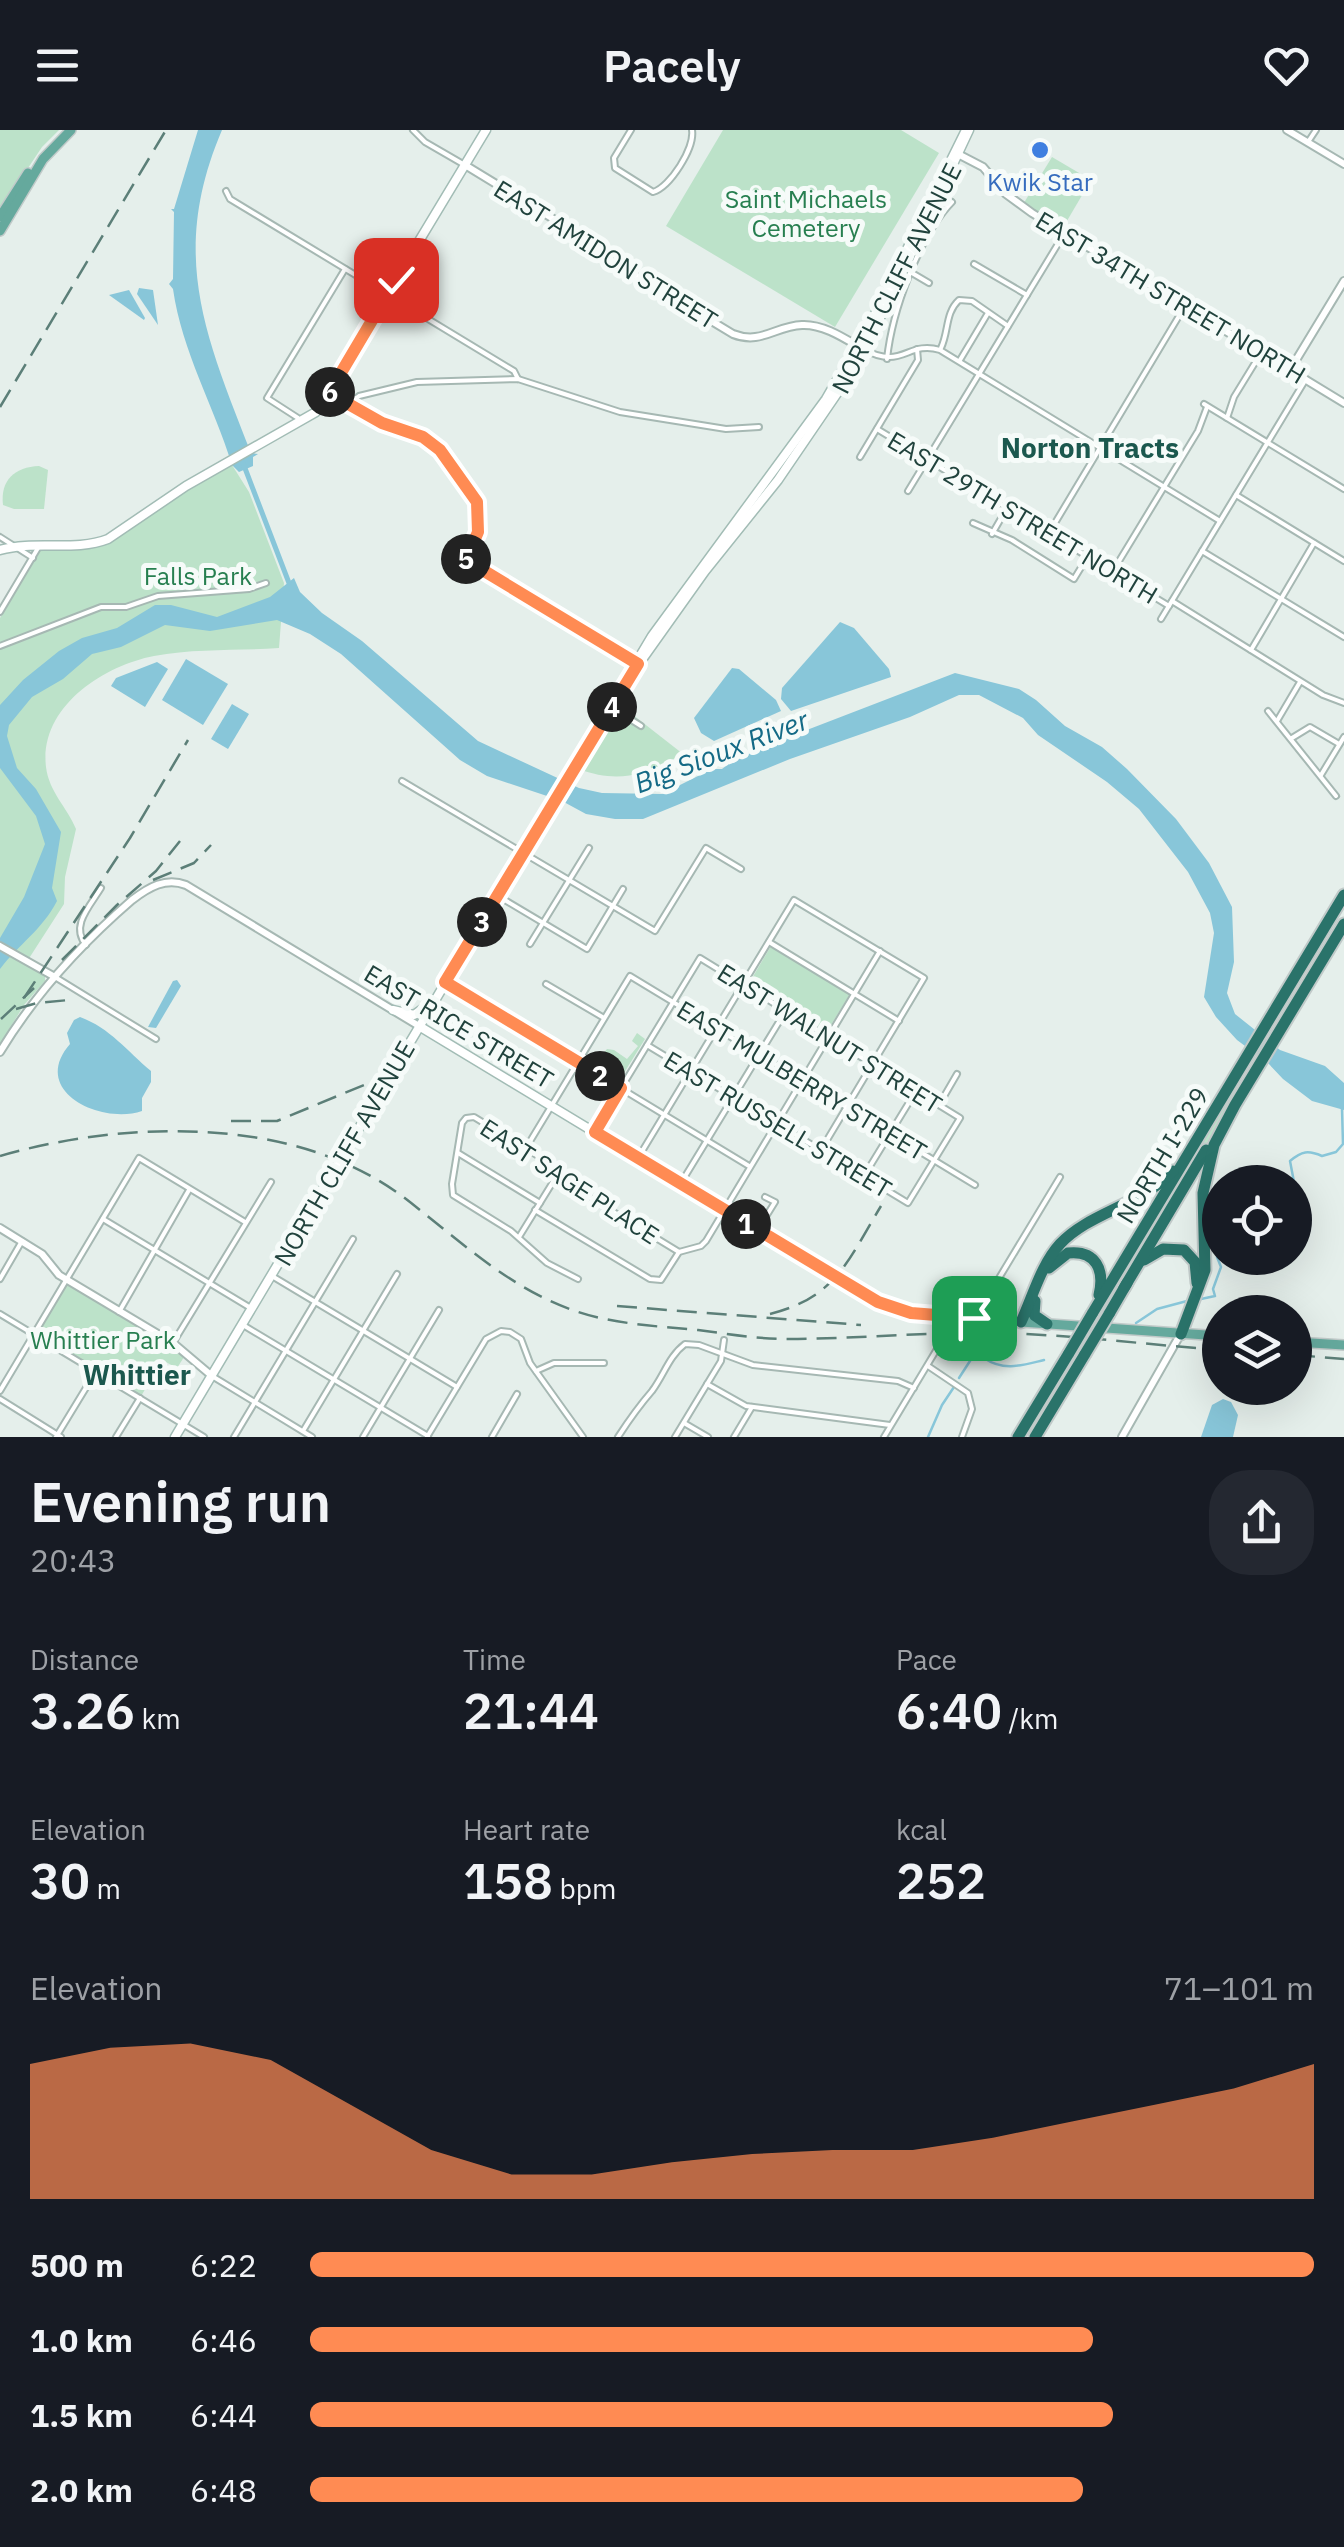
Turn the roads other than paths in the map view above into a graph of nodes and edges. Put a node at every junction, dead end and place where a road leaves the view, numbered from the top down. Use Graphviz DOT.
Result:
graph roads {
  1 [pos="63,130"];
  2 [pos="71,130"];
  3 [pos="414,130"];
  4 [pos="486,130"];
  5 [pos="631,130"];
  6 [pos="692,130"];
  7 [pos="967,130"];
  8 [pos="1288,130"];
  9 [pos="1316,130"];
  10 [pos="1308,142"];
  11 [pos="956,154"];
  12 [pos="1344,164"];
  13 [pos="464,165"];
  14 [pos="226,191"];
  15 [pos="952,202"];
  16 [pos="0,217"];
  17 [pos="0,231"];
  18 [pos="1064,233"];
  19 [pos="974,264"];
  20 [pos="345,269"];
  21 [pos="912,273"];
  22 [pos="1344,282"];
  23 [pos="929,283"];
  24 [pos="388,295"];
  25 [pos="1027,295"];
  26 [pos="1185,306"];
  27 [pos="988,312"];
  28 [pos="1008,326"];
  29 [pos="860,347"];
  30 [pos="917,348"];
  31 [pos="940,350"];
  32 [pos="1261,352"];
  33 [pos="887,358"];
  34 [pos="959,361"];
  35 [pos="1290,370"];
  36 [pos="980,373"];
  37 [pos="518,379"];
  38 [pos="1306,379"];
  39 [pos="329,393"];
  40 [pos="1344,403"];
  41 [pos="348,404"];
  42 [pos="1227,418"];
  43 [pos="302,422"];
  44 [pos="760,427"];
  45 [pos="876,428"];
  46 [pos="1267,443"];
  47 [pos="1100,448"];
  48 [pos="860,457"];
  49 [pos="928,459"];
  50 [pos="1164,487"];
  51 [pos="1344,490"];
  52 [pos="908,491"];
  53 [pos="1236,495"];
  54 [pos="1007,508"];
  55 [pos="1220,521"];
  56 [pos="973,522"];
  57 [pos="1049,533"];
  58 [pos="992,534"];
  59 [pos="0,536"];
  60 [pos="1314,543"];
  61 [pos="41,544"];
  62 [pos="15,546"];
  63 [pos="0,550"];
  64 [pos="1202,551"];
  65 [pos="1088,556"];
  66 [pos="33,558"];
  67 [pos="1344,561"];
  68 [pos="1113,571"];
  69 [pos="266,582"];
  70 [pos="1281,598"];
  71 [pos="1170,603"];
  72 [pos="0,612"];
  73 [pos="1161,619"];
  74 [pos="1344,637"];
  75 [pos="0,646"];
  76 [pos="1252,650"];
  77 [pos="638,664"];
  78 [pos="1301,681"];
  79 [pos="1344,703"];
  80 [pos="611,707"];
  81 [pos="1268,711"];
  82 [pos="1276,720"];
  83 [pos="641,726"];
  84 [pos="1344,737"];
  85 [pos="1291,738"];
  86 [pos="1340,744"];
  87 [pos="1321,776"];
  88 [pos="402,781"];
  89 [pos="1336,796"];
  90 [pos="588,848"];
  91 [pos="524,853"];
  92 [pos="740,869"];
  93 [pos="570,880"];
  94 [pos="101,888"];
  95 [pos="623,889"];
  96 [pos="1344,895"];
  97 [pos="498,896"];
  98 [pos="613,906"];
  99 [pos="543,923"];
  100 [pos="1344,924"];
  101 [pos="768,942"];
  102 [pos="530,944"];
  103 [pos="86,945"];
  104 [pos="0,946"];
  105 [pos="880,951"];
  106 [pos="55,977"];
  107 [pos="445,982"];
  108 [pos="546,984"];
  109 [pos="743,984"];
  110 [pos="855,994"];
  111 [pos="435,999"];
  112 [pos="672,1002"];
  113 [pos="392,1010"];
  114 [pos="786,1011"];
  115 [pos="604,1018"];
  116 [pos="899,1021"];
  117 [pos="418,1026"];
  118 [pos="716,1028"];
  119 [pos="829,1037"];
  120 [pos="156,1039"];
  121 [pos="647,1044"];
  122 [pos="0,1052"];
  123 [pos="760,1054"];
  124 [pos="578,1062"];
  125 [pos="873,1064"];
  126 [pos="690,1071"];
  127 [pos="957,1074"];
  128 [pos="803,1080"];
  129 [pos="621,1088"];
  130 [pos="916,1092"];
  131 [pos="734,1097"];
  132 [pos="552,1105"];
  133 [pos="1234,1105"];
  134 [pos="939,1106"];
  135 [pos="848,1107"];
  136 [pos="664,1115"];
  137 [pos="776,1123"];
  138 [pos="595,1132"];
  139 [pos="1202,1132"];
  140 [pos="890,1134"];
  141 [pos="707,1140"];
  142 [pos="526,1148"];
  143 [pos="821,1150"];
  144 [pos="457,1152"];
  145 [pos="638,1158"];
  146 [pos="934,1160"];
  147 [pos="751,1167"];
  148 [pos="864,1176"];
  149 [pos="556,1177"];
  150 [pos="1060,1177"];
  151 [pos="271,1182"];
  152 [pos="680,1183"];
  153 [pos="975,1185"];
  154 [pos="190,1188"];
  155 [pos="765,1196"];
  156 [pos="540,1202"];
  157 [pos="536,1210"];
  158 [pos="724,1211"];
  159 [pos="103,1219"];
  160 [pos="245,1222"];
  161 [pos="0,1228"];
  162 [pos="758,1231"];
  163 [pos="519,1237"];
  164 [pos="352,1239"];
  165 [pos="22,1242"];
  166 [pos="153,1249"];
  167 [pos="679,1252"];
  168 [pos="396,1274"];
  169 [pos="272,1276"];
  170 [pos="0,1279"];
  171 [pos="578,1279"];
  172 [pos="67,1280"];
  173 [pos="209,1282"];
  174 [pos="1124,1288"];
  175 [pos="1034,1300"];
  176 [pos="315,1302"];
  177 [pos="253,1309"];
  178 [pos="439,1310"];
  179 [pos="119,1312"];
  180 [pos="1094,1312"];
  181 [pos="0,1314"];
  182 [pos="957,1317"];
  183 [pos="1023,1322"];
  184 [pos="1047,1324"];
  185 [pos="243,1325"];
  186 [pos="363,1330"];
  187 [pos="34,1334"];
  188 [pos="1181,1334"];
  189 [pos="1202,1335"];
  190 [pos="724,1340"];
  191 [pos="1312,1343"];
  192 [pos="173,1344"];
  193 [pos="1344,1344"];
  194 [pos="286,1351"];
  195 [pos="723,1354"];
  196 [pos="410,1358"];
  197 [pos="604,1363"];
  198 [pos="928,1366"];
  199 [pos="536,1371"];
  200 [pos="96,1372"];
  201 [pos="212,1376"];
  202 [pos="334,1379"];
  203 [pos="707,1384"];
  204 [pos="458,1387"];
  205 [pos="914,1388"];
  206 [pos="0,1391"];
  207 [pos="518,1394"];
  208 [pos="140,1398"];
  209 [pos="0,1399"];
  210 [pos="255,1402"];
  211 [pos="752,1407"];
  212 [pos="381,1408"];
  213 [pos="684,1423"];
  214 [pos="183,1424"];
  215 [pos="892,1425"];
  216 [pos="302,1431"];
  217 [pos="58,1436"];
  218 [pos="116,1437"];
  219 [pos="175,1437"];
  220 [pos="204,1437"];
  221 [pos="234,1437"];
  222 [pos="312,1437"];
  223 [pos="363,1437"];
  224 [pos="429,1437"];
  225 [pos="492,1437"];
  226 [pos="583,1437"];
  227 [pos="618,1437"];
  228 [pos="675,1437"];
  229 [pos="708,1437"];
  230 [pos="734,1437"];
  231 [pos="884,1437"];
  232 [pos="962,1437"];
  233 [pos="1018,1437"];
  234 [pos="1035,1437"];
  235 [pos="1122,1437"];
  1 -- 16 [label="main road"];
  2 -- 17 [label="main road"];
  3 -- 13 [label="street, EAST AMIDON STREET"];
  4 -- 13 [label="main road"];
  5 -- 6 [label="street"];
  7 -- 11 [label="main road, NORTH CLIFF AVENUE"];
  8 -- 10 [label="street"];
  9 -- 10 [label="street"];
  10 -- 12 [label="street"];
  11 -- 18 [label="street, EAST 34TH STREET NORTH"];
  11 -- 29 [label="main road, NORTH CLIFF AVENUE"];
  13 -- 24 [label="main road"];
  13 -- 29 [label="street, EAST AMIDON STREET"];
  14 -- 20 [label="street"];
  15 -- 21 [label="street, NORTH CLIFF AVENUE"];
  18 -- 25 [label="street"];
  18 -- 26 [label="street, EAST 34TH STREET NORTH"];
  19 -- 25 [label="street"];
  20 -- 24 [label="street"];
  20 -- 43 [label="street"];
  21 -- 23 [label="street"];
  21 -- 33 [label="street, NORTH CLIFF AVENUE"];
  22 -- 35 [label="street"];
  24 -- 37 [label="street"];
  24 -- 39 [label="main road"];
  25 -- 28 [label="street"];
  26 -- 32 [label="street, EAST 34TH STREET NORTH"];
  26 -- 47 [label="street"];
  27 -- 28 [label="street"];
  27 -- 31 [label="street"];
  27 -- 34 [label="street"];
  28 -- 36 [label="street"];
  29 -- 33 [label="street"];
  29 -- 77 [label="main road, NORTH CLIFF AVENUE"];
  30 -- 31 [label="street"];
  30 -- 33 [label="street"];
  30 -- 45 [label="street"];
  31 -- 34 [label="street"];
  32 -- 35 [label="street, EAST 34TH STREET NORTH"];
  32 -- 42 [label="street"];
  34 -- 36 [label="street"];
  35 -- 38 [label="street, EAST 34TH STREET NORTH"];
  36 -- 47 [label="street"];
  36 -- 49 [label="street"];
  37 -- 41 [label="street"];
  37 -- 44 [label="street"];
  38 -- 40 [label="street, EAST 34TH STREET NORTH"];
  38 -- 46 [label="street"];
  39 -- 41 [label="street"];
  39 -- 43 [label="main road"];
  41 -- 77 [label="street"];
  42 -- 46 [label="street"];
  42 -- 50 [label="street"];
  43 -- 61 [label="main road"];
  45 -- 48 [label="street"];
  45 -- 49 [label="street, EAST 29TH STREET NORTH"];
  46 -- 51 [label="street"];
  46 -- 53 [label="street"];
  47 -- 50 [label="street"];
  47 -- 57 [label="street"];
  49 -- 52 [label="street"];
  49 -- 54 [label="street, EAST 29TH STREET NORTH"];
  50 -- 55 [label="street"];
  50 -- 68 [label="street"];
  53 -- 55 [label="street"];
  53 -- 60 [label="street"];
  54 -- 57 [label="street, EAST 29TH STREET NORTH"];
  54 -- 58 [label="street"];
  55 -- 64 [label="street"];
  56 -- 58 [label="street"];
  57 -- 65 [label="street, EAST 29TH STREET NORTH"];
  58 -- 65 [label="street"];
  59 -- 62 [label="street"];
  60 -- 67 [label="street"];
  60 -- 70 [label="street"];
  61 -- 62 [label="main road"];
  61 -- 66 [label="street"];
  62 -- 63 [label="main road"];
  62 -- 66 [label="street"];
  64 -- 70 [label="street"];
  64 -- 71 [label="street"];
  65 -- 68 [label="street, EAST 29TH STREET NORTH"];
  66 -- 72 [label="street"];
  68 -- 71 [label="street, EAST 29TH STREET NORTH"];
  69 -- 75 [label="street"];
  70 -- 74 [label="street"];
  70 -- 76 [label="street"];
  71 -- 73 [label="street"];
  71 -- 76 [label="street, EAST 29TH STREET NORTH"];
  76 -- 78 [label="street, EAST 29TH STREET NORTH"];
  77 -- 80 [label="main road, NORTH CLIFF AVENUE"];
  78 -- 79 [label="street, EAST 29TH STREET NORTH"];
  78 -- 82 [label="street"];
  80 -- 83 [label="street"];
  80 -- 91 [label="main road, NORTH CLIFF AVENUE"];
  81 -- 82 [label="street"];
  82 -- 85 [label="street"];
  84 -- 86 [label="street"];
  85 -- 86 [label="street"];
  85 -- 87 [label="street"];
  86 -- 87 [label="street"];
  87 -- 89 [label="street"];
  88 -- 91 [label="street"];
  90 -- 93 [label="street"];
  91 -- 93 [label="street"];
  91 -- 97 [label="main road, NORTH CLIFF AVENUE"];
  92 -- 98 [label="street"];
  93 -- 98 [label="street"];
  93 -- 99 [label="street"];
  94 -- 103 [label="street"];
  95 -- 98 [label="street"];
  96 -- 139 [label="highway, NORTH I-229"];
  97 -- 99 [label="street"];
  97 -- 107 [label="main road, NORTH CLIFF AVENUE"];
  98 -- 99 [label="street"];
  99 -- 102 [label="street"];
  100 -- 133 [label="highway"];
  101 -- 105 [label="street"];
  101 -- 109 [label="street"];
  101 -- 110 [label="street"];
  103 -- 106 [label="street"];
  103 -- 113 [label="street, EAST RICE STREET"];
  104 -- 106 [label="street"];
  105 -- 110 [label="street"];
  105 -- 116 [label="street"];
  106 -- 120 [label="street"];
  106 -- 122 [label="street"];
  107 -- 111 [label="main road, NORTH CLIFF AVENUE"];
  107 -- 124 [label="street"];
  108 -- 115 [label="street"];
  109 -- 112 [label="street, EAST WALNUT STREET"];
  109 -- 114 [label="street, EAST WALNUT STREET"];
  109 -- 118 [label="street"];
  110 -- 116 [label="street"];
  110 -- 119 [label="street"];
  111 -- 113 [label="main road"];
  111 -- 117 [label="main road, NORTH CLIFF AVENUE"];
  112 -- 115 [label="street, EAST MULBERRY STREET"];
  112 -- 118 [label="street, EAST MULBERRY STREET"];
  112 -- 121 [label="street"];
  113 -- 117 [label="street, EAST RICE STREET"];
  114 -- 119 [label="street, EAST WALNUT STREET"];
  114 -- 123 [label="street"];
  115 -- 124 [label="street"];
  116 -- 125 [label="street"];
  117 -- 132 [label="main road, EAST RICE STREET"];
  117 -- 169 [label="main road, NORTH CLIFF AVENUE"];
  118 -- 123 [label="street, EAST MULBERRY STREET"];
  118 -- 126 [label="street"];
  119 -- 125 [label="street, EAST WALNUT STREET"];
  119 -- 128 [label="street"];
  121 -- 126 [label="street, EAST RUSSELL STREET"];
  121 -- 129 [label="street"];
  123 -- 128 [label="street, EAST MULBERRY STREET"];
  123 -- 131 [label="street"];
  124 -- 129 [label="street"];
  124 -- 132 [label="street"];
  125 -- 130 [label="street, EAST WALNUT STREET"];
  125 -- 135 [label="street"];
  126 -- 131 [label="street, EAST RUSSELL STREET"];
  126 -- 136 [label="street"];
  127 -- 134 [label="street"];
  128 -- 135 [label="street, EAST MULBERRY STREET"];
  128 -- 137 [label="street"];
  129 -- 136 [label="street"];
  129 -- 138 [label="street"];
  130 -- 134 [label="street, EAST WALNUT STREET"];
  130 -- 140 [label="street"];
  131 -- 137 [label="street, EAST RUSSELL STREET"];
  131 -- 141 [label="street"];
  132 -- 138 [label="main road, EAST RICE STREET"];
  132 -- 142 [label="street"];
  133 -- 174 [label="highway, NORTH I-229"];
  133 -- 188 [label="highway"];
  134 -- 146 [label="street, EAST WALNUT STREET"];
  135 -- 140 [label="street, EAST MULBERRY STREET"];
  135 -- 143 [label="street"];
  136 -- 141 [label="street"];
  136 -- 145 [label="street"];
  137 -- 143 [label="street, EAST RUSSELL STREET"];
  137 -- 147 [label="street"];
  138 -- 145 [label="main road, EAST RICE STREET"];
  139 -- 180 [label="highway, NORTH I-229"];
  139 -- 183 [label="highway"];
  140 -- 146 [label="street, EAST MULBERRY STREET"];
  140 -- 148 [label="street"];
  141 -- 147 [label="street"];
  141 -- 152 [label="street"];
  142 -- 144 [label="street, EAST SAGE PLACE"];
  142 -- 149 [label="street, EAST SAGE PLACE"];
  143 -- 148 [label="street, EAST RUSSELL STREET"];
  144 -- 156 [label="street"];
  144 -- 163 [label="street"];
  145 -- 152 [label="main road, EAST RICE STREET"];
  146 -- 148 [label="street, EAST RUSSELL STREET"];
  146 -- 153 [label="street, EAST MULBERRY STREET"];
  147 -- 158 [label="street"];
  149 -- 156 [label="street"];
  149 -- 167 [label="street, EAST SAGE PLACE"];
  150 -- 182 [label="street"];
  151 -- 160 [label="street"];
  152 -- 158 [label="main road, EAST RICE STREET"];
  154 -- 159 [label="street"];
  154 -- 160 [label="street"];
  154 -- 166 [label="street"];
  155 -- 162 [label="street"];
  156 -- 157 [label="street"];
  157 -- 163 [label="street"];
  157 -- 167 [label="street"];
  158 -- 162 [label="main road, EAST RICE STREET"];
  158 -- 167 [label="street"];
  159 -- 166 [label="street"];
  159 -- 172 [label="street"];
  160 -- 173 [label="street"];
  161 -- 165 [label="street"];
  162 -- 182 [label="main road, EAST RICE STREET"];
  163 -- 171 [label="street"];
  164 -- 176 [label="street"];
  165 -- 170 [label="street"];
  165 -- 172 [label="street"];
  166 -- 173 [label="street"];
  166 -- 179 [label="street"];
  168 -- 186 [label="street"];
  169 -- 176 [label="street"];
  169 -- 177 [label="main road, NORTH CLIFF AVENUE"];
  172 -- 179 [label="street"];
  172 -- 187 [label="street"];
  173 -- 177 [label="street"];
  173 -- 192 [label="street"];
  174 -- 188 [label="highway"];
  174 -- 234 [label="highway, bridge"];
  175 -- 180 [label="highway"];
  175 -- 183 [label="highway"];
  175 -- 184 [label="highway"];
  176 -- 186 [label="street"];
  176 -- 194 [label="street"];
  177 -- 185 [label="main road, NORTH CLIFF AVENUE"];
  178 -- 196 [label="street"];
  179 -- 192 [label="street"];
  180 -- 233 [label="highway, NORTH I-229, bridge"];
  181 -- 187 [label="street"];
  182 -- 183 [label="main road, EAST RICE STREET"];
  182 -- 198 [label="street"];
  183 -- 184 [label="main road, EAST RICE STREET"];
  184 -- 188 [label="main road, EAST RICE STREET"];
  185 -- 194 [label="street"];
  185 -- 201 [label="main road, NORTH CLIFF AVENUE"];
  186 -- 196 [label="street"];
  186 -- 202 [label="street"];
  187 -- 200 [label="street"];
  187 -- 206 [label="street"];
  188 -- 189 [label="main road, EAST RICE STREET"];
  188 -- 235 [label="street"];
  190 -- 195 [label="street"];
  191 -- 193 [label="main road"];
  192 -- 201 [label="street"];
  194 -- 202 [label="street"];
  194 -- 210 [label="street"];
  195 -- 203 [label="street"];
  195 -- 205 [label="street"];
  195 -- 227 [label="street"];
  196 -- 204 [label="street"];
  196 -- 212 [label="street"];
  197 -- 199 [label="street"];
  198 -- 205 [label="street"];
  198 -- 232 [label="street"];
  199 -- 204 [label="street"];
  199 -- 226 [label="street"];
  200 -- 208 [label="street"];
  200 -- 217 [label="street"];
  201 -- 210 [label="street"];
  201 -- 214 [label="main road, NORTH CLIFF AVENUE"];
  202 -- 212 [label="street"];
  202 -- 216 [label="street"];
  203 -- 211 [label="street"];
  203 -- 213 [label="street"];
  204 -- 224 [label="street"];
  205 -- 215 [label="street"];
  207 -- 225 [label="street"];
  208 -- 214 [label="street"];
  208 -- 218 [label="street"];
  209 -- 217 [label="street"];
  210 -- 216 [label="street"];
  210 -- 221 [label="street"];
  211 -- 215 [label="street"];
  211 -- 230 [label="street"];
  212 -- 223 [label="street"];
  212 -- 224 [label="street"];
  213 -- 228 [label="street"];
  213 -- 229 [label="street"];
  214 -- 219 [label="main road, NORTH CLIFF AVENUE"];
  214 -- 220 [label="street"];
  215 -- 231 [label="street"];
  216 -- 222 [label="street"];
}
